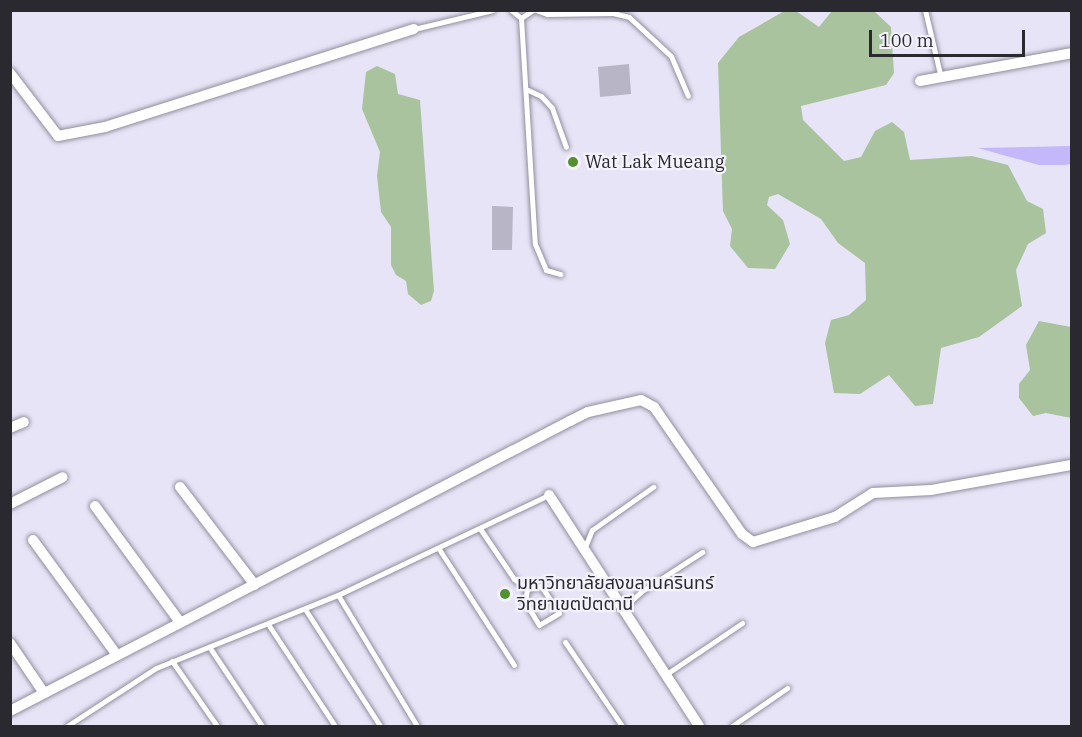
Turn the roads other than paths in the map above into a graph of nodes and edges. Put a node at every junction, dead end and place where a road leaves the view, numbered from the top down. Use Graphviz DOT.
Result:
graph roads {
  1 [pos="493,10"];
  2 [pos="511,10"];
  3 [pos="534,10"];
  4 [pos="925,10"];
  5 [pos="458,13"];
  6 [pos="521,18"];
  7 [pos="414,29"];
  8 [pos="1071,53"];
  9 [pos="10,73"];
  10 [pos="941,78"];
  11 [pos="920,81"];
  12 [pos="528,90"];
  13 [pos="688,96"];
  14 [pos="566,147"];
  15 [pos="560,274"];
  16 [pos="24,422"];
  17 [pos="10,428"];
  18 [pos="1071,465"];
  19 [pos="63,477"];
  20 [pos="180,487"];
  21 [pos="653,487"];
  22 [pos="549,495"];
  23 [pos="10,504"];
  24 [pos="95,506"];
  25 [pos="481,530"];
  26 [pos="33,540"];
  27 [pos="439,549"];
  28 [pos="585,549"];
  29 [pos="702,552"];
  30 [pos="255,585"];
  31 [pos="527,589"];
  32 [pos="338,596"];
  33 [pos="305,609"];
  34 [pos="621,610"];
  35 [pos="180,622"];
  36 [pos="742,623"];
  37 [pos="268,624"];
  38 [pos="565,642"];
  39 [pos="10,643"];
  40 [pos="210,648"];
  41 [pos="116,654"];
  42 [pos="172,661"];
  43 [pos="514,665"];
  44 [pos="665,675"];
  45 [pos="787,688"];
  46 [pos="44,693"];
  47 [pos="10,711"];
  48 [pos="694,725"];
  49 [pos="68,726"];
  50 [pos="217,726"];
  51 [pos="262,726"];
  52 [pos="335,726"];
  53 [pos="380,726"];
  54 [pos="417,726"];
  55 [pos="622,726"];
  56 [pos="732,726"];
  1 -- 5 [label="lane"];
  2 -- 6 [label="lane"];
  3 -- 6 [label="lane"];
  3 -- 13 [label="lane"];
  4 -- 10 [label="lane"];
  5 -- 7 [label="lane"];
  6 -- 12 [label="lane"];
  7 -- 9 [label="street"];
  8 -- 10 [label="street"];
  10 -- 11 [label="street"];
  12 -- 14 [label="lane"];
  12 -- 15 [label="lane"];
  16 -- 17 [label="street"];
  18 -- 30 [label="street"];
  19 -- 23 [label="street"];
  20 -- 30 [label="street"];
  21 -- 28 [label="lane"];
  22 -- 25 [label="lane"];
  22 -- 28 [label="street"];
  24 -- 35 [label="street"];
  25 -- 27 [label="lane"];
  25 -- 31 [label="lane"];
  26 -- 41 [label="street"];
  27 -- 32 [label="lane"];
  27 -- 43 [label="lane"];
  28 -- 34 [label="street"];
  29 -- 34 [label="lane"];
  30 -- 35 [label="street"];
  31 -- 31 [label="lane"];
  32 -- 33 [label="lane"];
  32 -- 54 [label="lane"];
  33 -- 37 [label="lane"];
  33 -- 53 [label="lane"];
  34 -- 44 [label="street"];
  35 -- 41 [label="street"];
  36 -- 44 [label="lane"];
  37 -- 40 [label="lane"];
  37 -- 52 [label="lane"];
  38 -- 55 [label="lane"];
  39 -- 46 [label="street"];
  40 -- 42 [label="lane"];
  40 -- 51 [label="lane"];
  41 -- 46 [label="street"];
  42 -- 49 [label="lane"];
  42 -- 50 [label="lane"];
  44 -- 48 [label="street"];
  45 -- 56 [label="lane"];
  46 -- 47 [label="street"];
}
